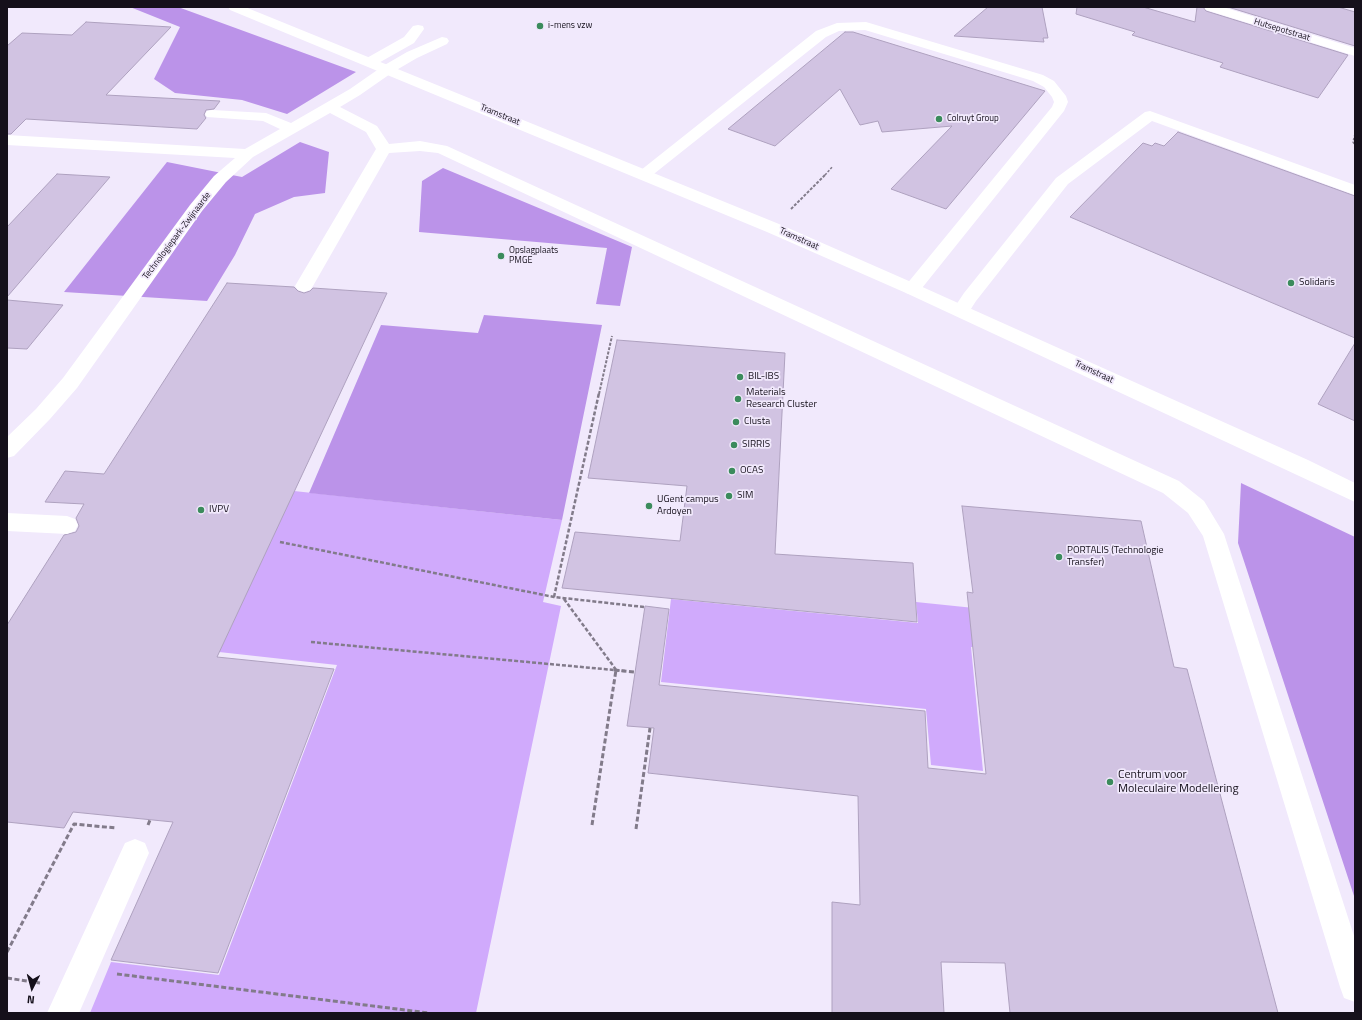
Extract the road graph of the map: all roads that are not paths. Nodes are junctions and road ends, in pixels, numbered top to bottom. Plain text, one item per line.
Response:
1 (234, 7) edge
2 (1210, 7) edge
3 (418, 29) dead end
4 (442, 41) dead end
5 (1355, 52) edge
6 (370, 62) junction
7 (388, 69) junction
8 (330, 107) junction
9 (212, 114) dead end
10 (292, 129) junction
11 (7, 140) edge
12 (384, 149) junction
13 (248, 154) junction
14 (644, 174) junction
15 (1355, 190) edge
16 (304, 286) dead end
17 (912, 289) junction
18 (961, 311) junction
19 (7, 450) edge
20 (1355, 493) edge
21 (7, 522) edge
22 (67, 525) dead end
23 (133, 836) road end
24 (1355, 987) edge
25 (63, 1013) edge

1 - 6 main road, Tramstraat
2 - 5 main road, Hutsepotstraat
3 - 6 main road
4 - 7 main road, Technologiepark-Zwijnaarde
6 - 7 main road, Tramstraat
7 - 8 main road, Technologiepark-Zwijnaarde
7 - 14 main road, Tramstraat
8 - 10 main road, Technologiepark-Zwijnaarde
8 - 12 main road
9 - 10 main road
10 - 13 main road, Technologiepark-Zwijnaarde
11 - 13 main road
12 - 16 main road
12 - 24 main road
13 - 19 main road, Technologiepark-Zwijnaarde
14 - 17 main road, Tramstraat
14 - 17 main road
15 - 18 main road
17 - 18 main road, Tramstraat
18 - 20 main road, Tramstraat
21 - 22 main road
23 - 25 main road

